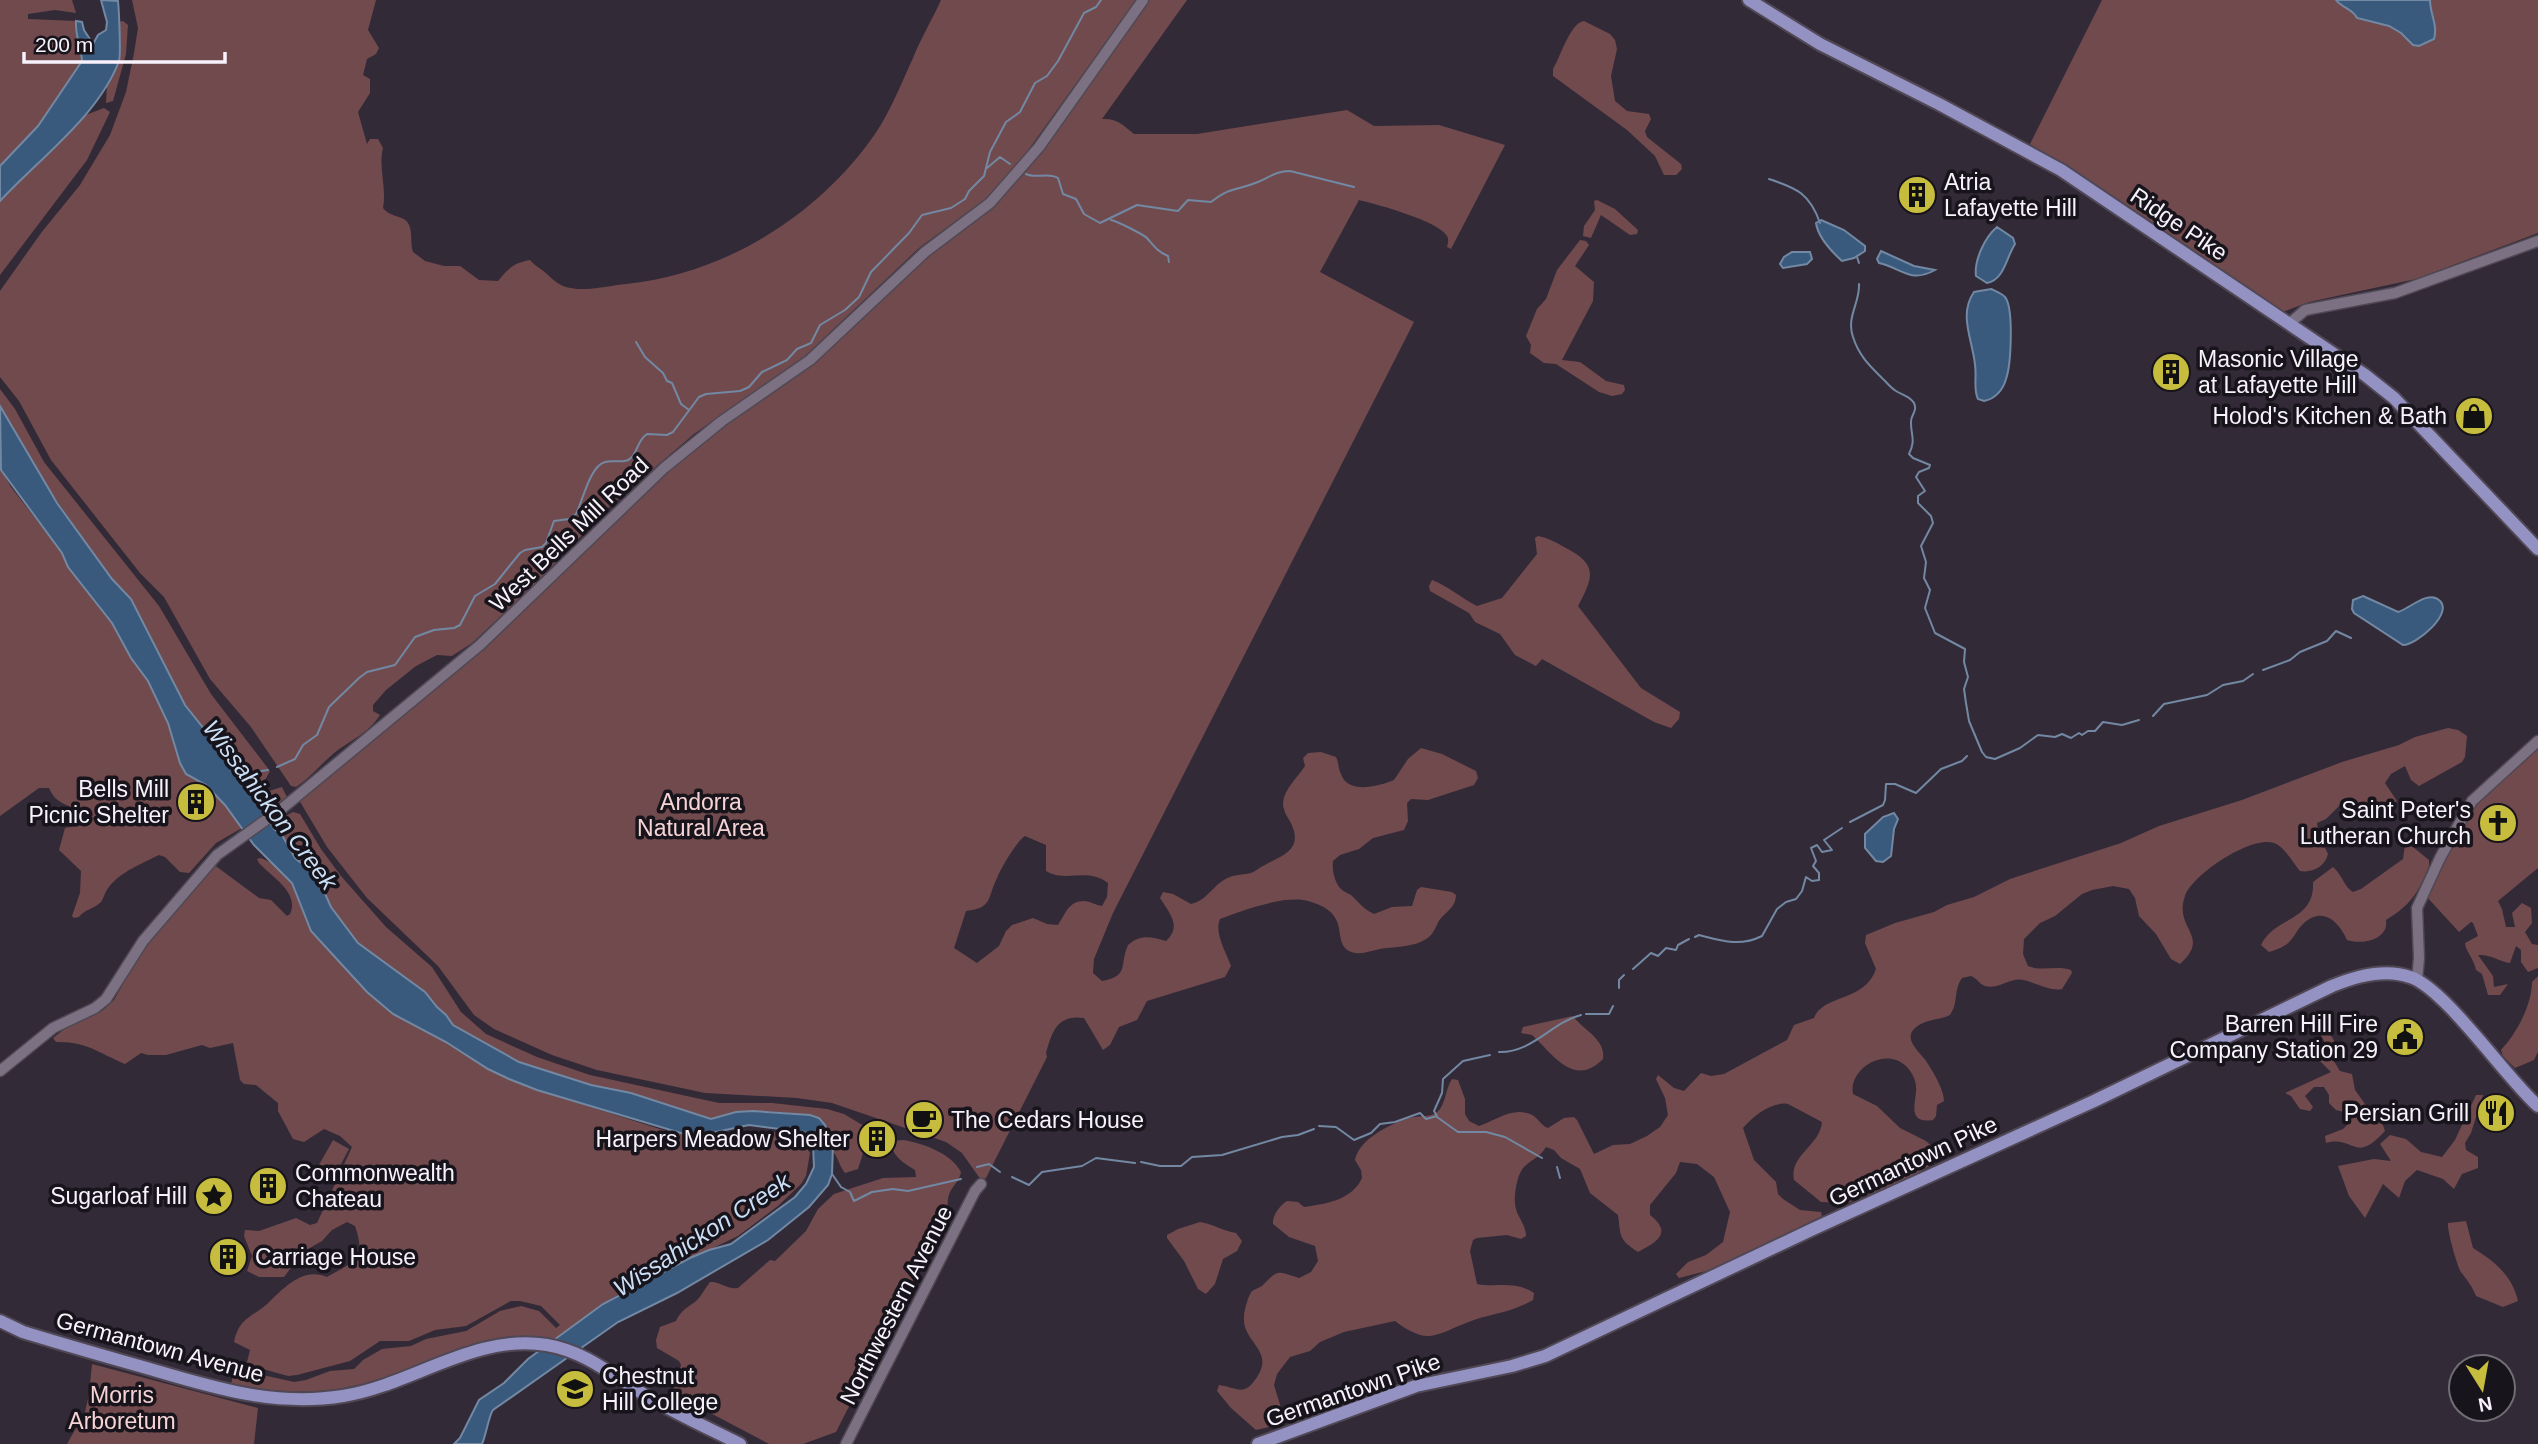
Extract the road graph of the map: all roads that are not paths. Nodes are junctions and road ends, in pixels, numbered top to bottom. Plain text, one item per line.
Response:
1 (1143, 0) edge
2 (1749, 0) edge
3 (2538, 241) edge
4 (2289, 324) junction
5 (2538, 549) edge
6 (2538, 741) edge
7 (2417, 979) junction
8 (0, 1071) edge
9 (2538, 1106) edge
10 (981, 1184) dead end
11 (0, 1321) edge
12 (740, 1444) edge
13 (846, 1444) edge
14 (1258, 1444) edge

1 - 8 street, West Bells Mill Road
2 - 4 main road, Ridge Pike
3 - 4 street
4 - 5 main road, Ridge Pike
6 - 7 street
7 - 9 main road
7 - 14 main road, Germantown Pike
10 - 13 street, Northwestern Avenue
11 - 12 main road, Germantown Avenue

